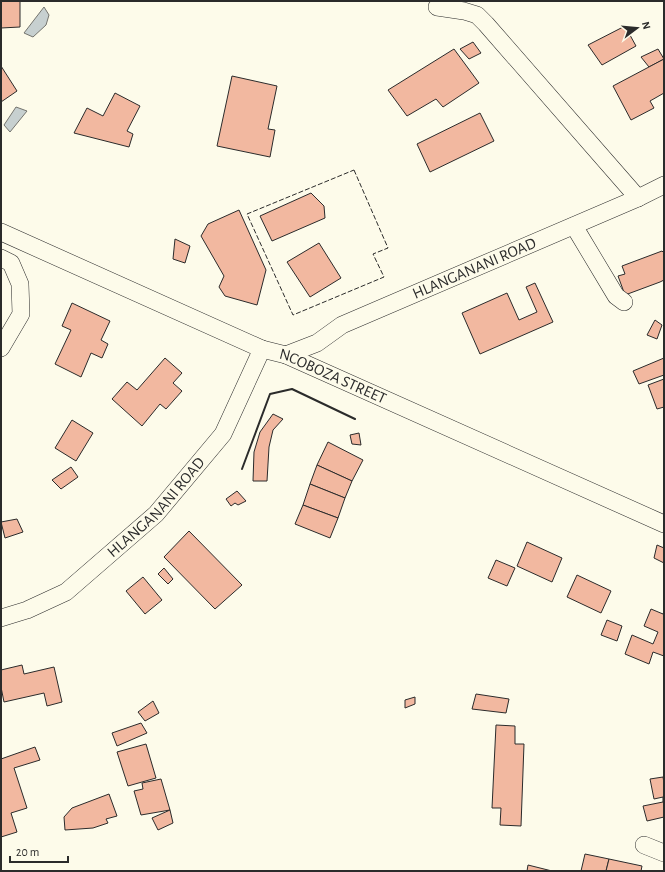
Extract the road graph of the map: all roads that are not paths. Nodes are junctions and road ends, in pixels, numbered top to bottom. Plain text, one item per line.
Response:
1 (437, 7) dead end
2 (664, 185) edge
3 (638, 198) junction
4 (574, 226) junction
5 (1, 232) edge
6 (1, 258) edge
7 (624, 302) dead end
8 (1, 348) edge
9 (262, 349) junction
10 (286, 355) junction
11 (664, 524) edge
12 (1, 618) edge
13 (644, 845) dead end
14 (664, 853) edge

1 - 3 street
2 - 3 street, HLANGANANI ROAD
3 - 4 street, HLANGANANI ROAD
4 - 7 street
4 - 10 street, HLANGANANI ROAD
5 - 9 street, NCOBOZA STREET
6 - 8 street
9 - 10 street, NCOBOZA STREET
9 - 12 street, HLANGANANI ROAD
10 - 11 street, NCOBOZA STREET
13 - 14 street

